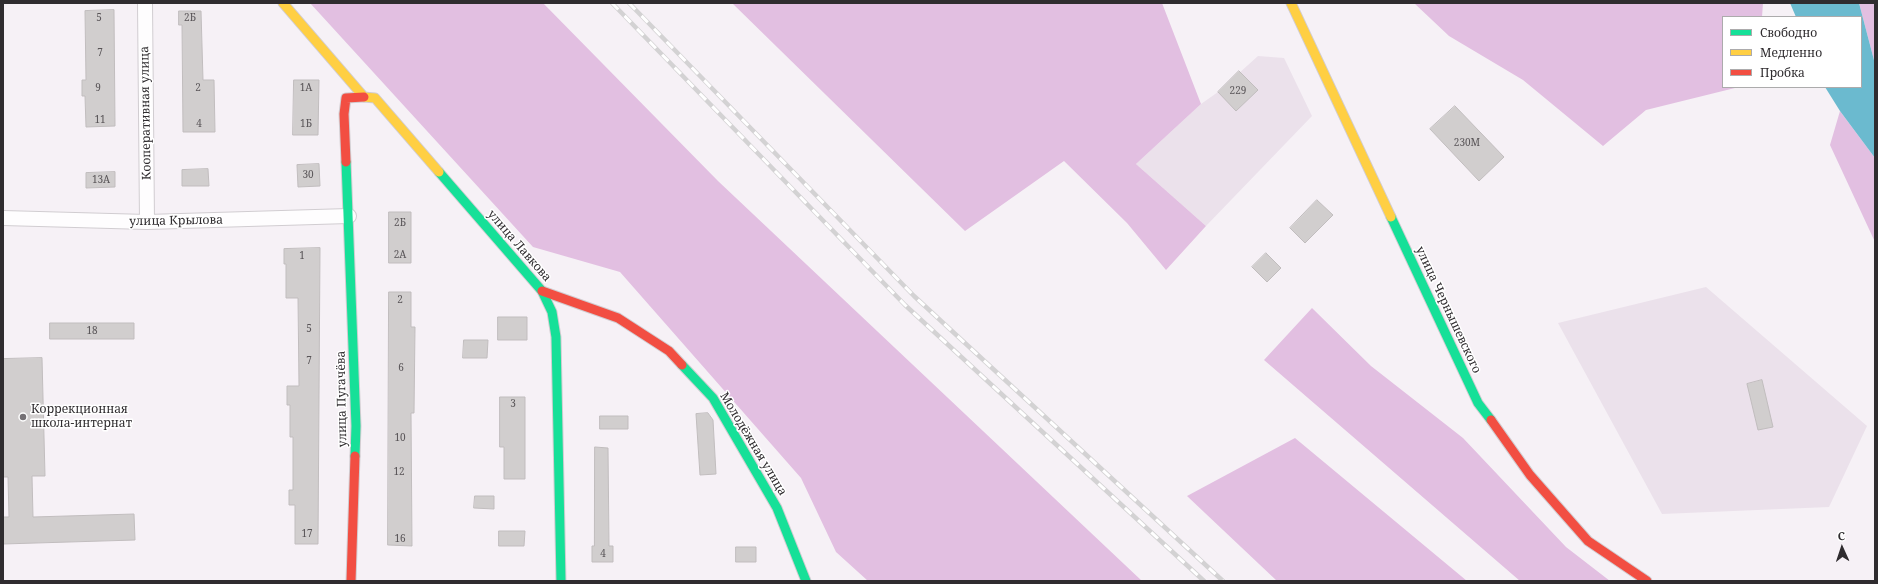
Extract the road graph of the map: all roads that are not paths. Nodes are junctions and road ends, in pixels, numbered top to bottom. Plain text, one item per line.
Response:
1 (145, 3) edge
2 (283, 3) edge
3 (1291, 3) edge
4 (364, 98) junction
5 (349, 216) junction
6 (3, 218) edge
7 (147, 222) junction
8 (542, 291) junction
9 (351, 581) edge
10 (561, 581) edge
11 (806, 581) edge
12 (1647, 581) edge

1 - 7 street, Кооперативная улица
2 - 4 street, улица Лавкова
3 - 12 street, улица Чернышевского
4 - 5 street, улица Пугачёва
4 - 8 street, улица Лавкова
5 - 7 street, улица Крылова
5 - 9 street, улица Пугачёва
6 - 7 street, улица Крылова
8 - 10 street, улица Лавкова
8 - 11 street, Молодёжная улица

